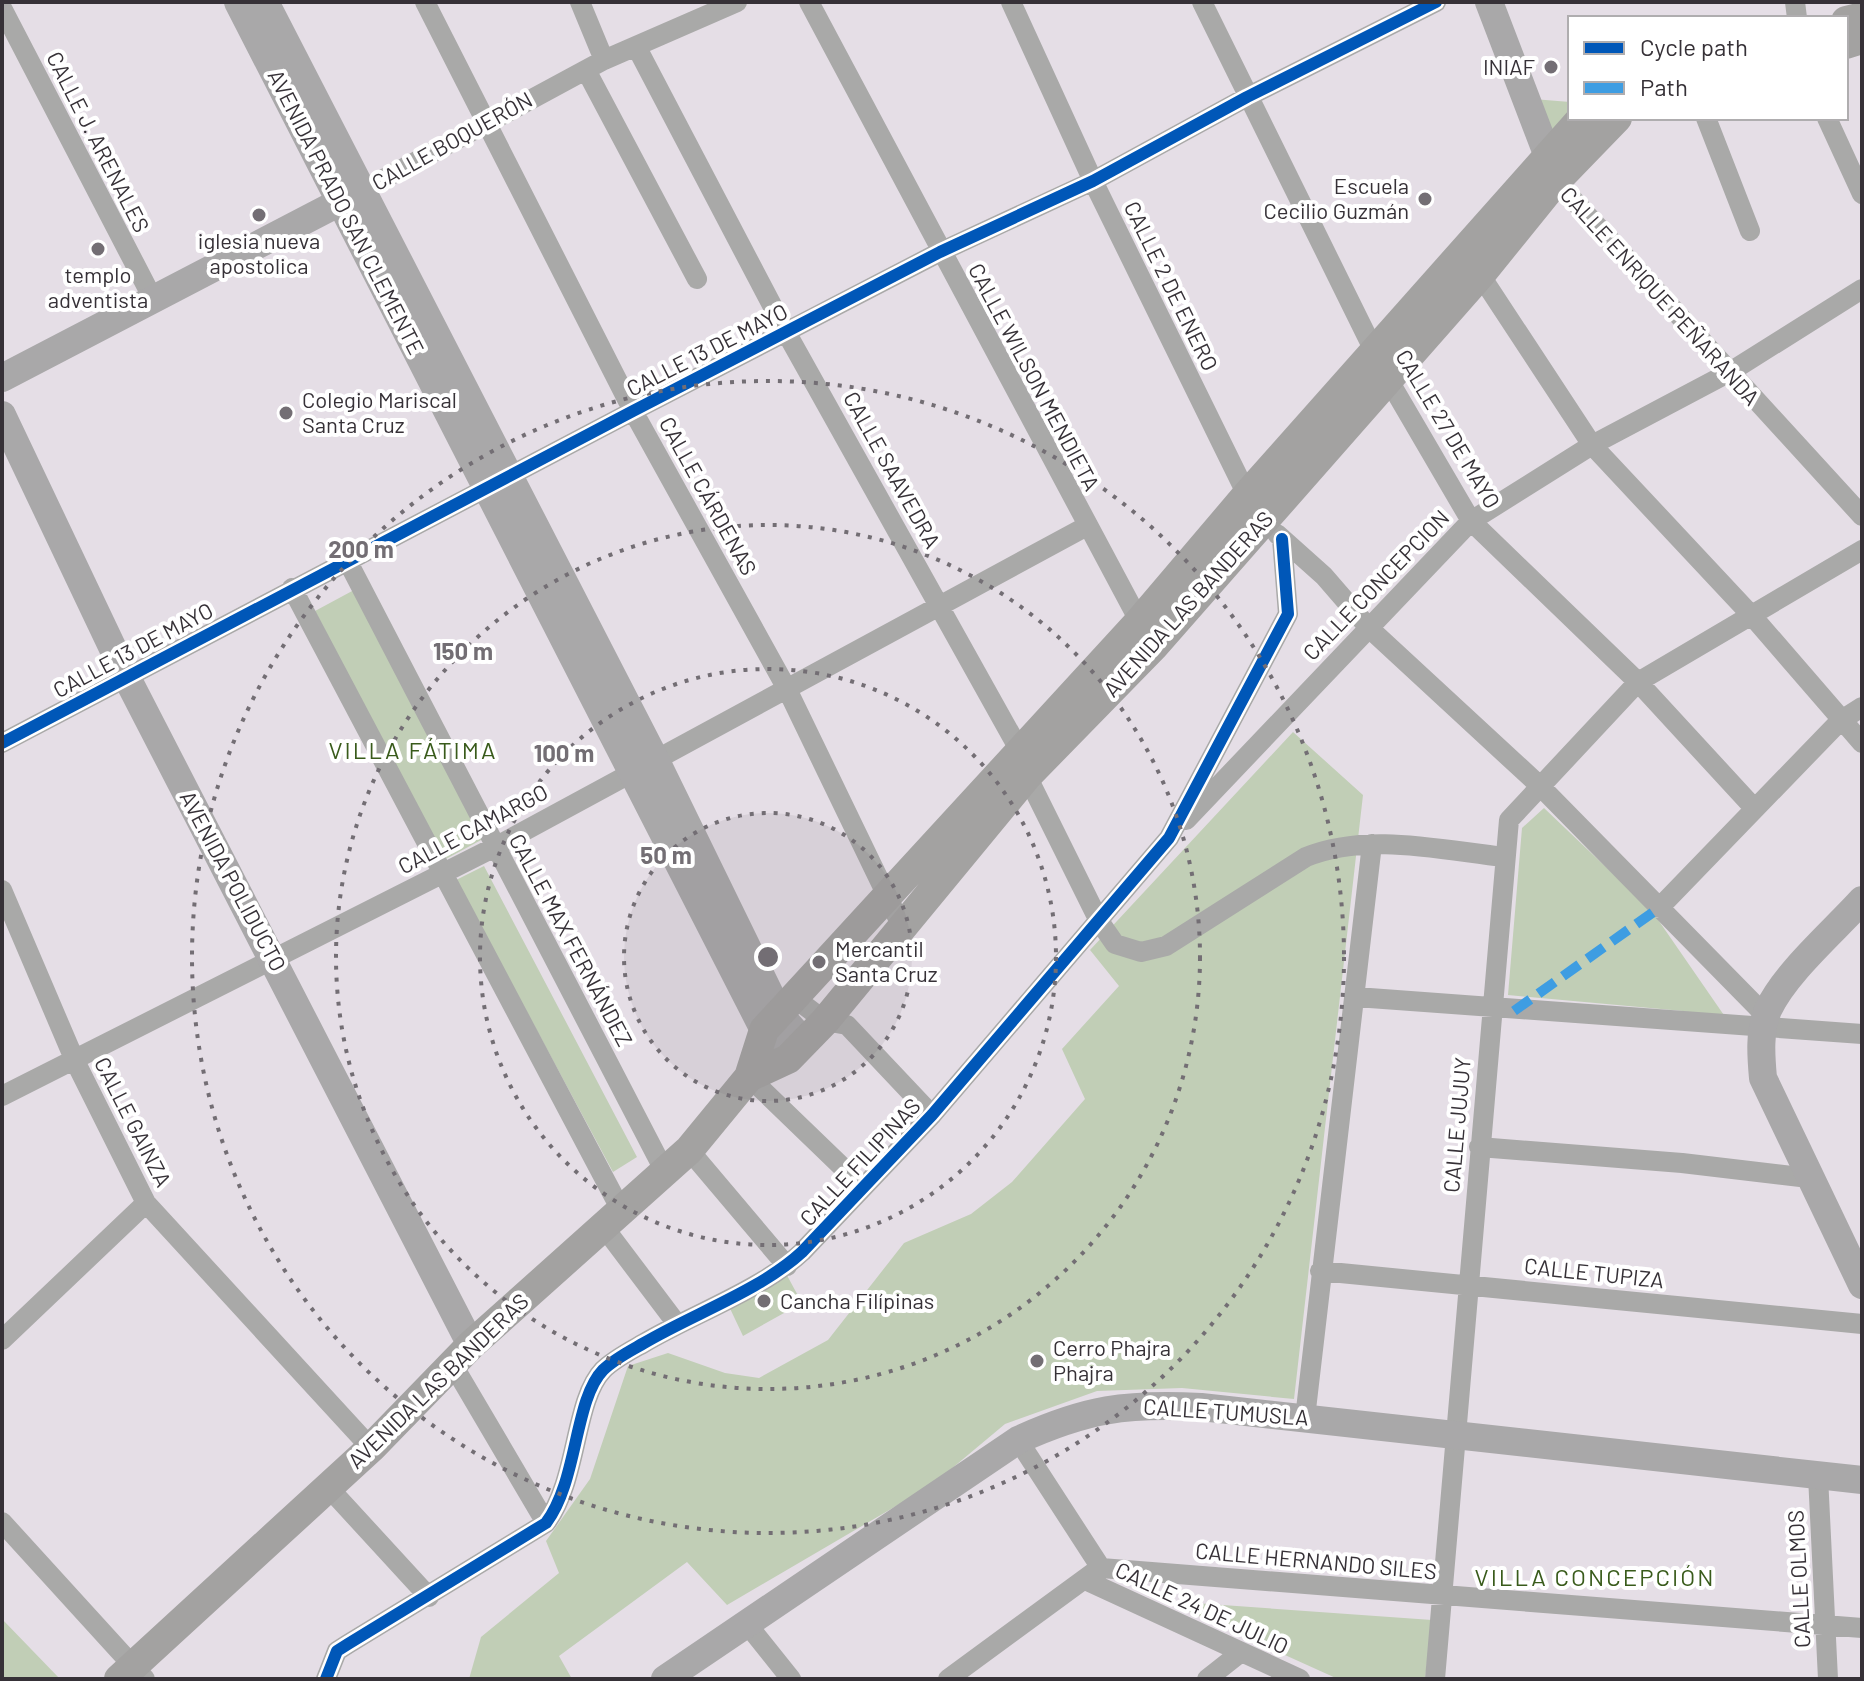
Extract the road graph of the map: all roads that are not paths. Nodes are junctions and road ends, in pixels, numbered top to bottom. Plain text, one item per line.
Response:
1 (238, 2) edge
2 (265, 2) edge
3 (425, 2) edge
4 (580, 2) edge
5 (809, 2) edge
6 (1011, 2) edge
7 (1202, 2) edge
8 (1436, 2) edge
9 (1489, 2) edge
10 (729, 4) edge
11 (2, 8) edge
12 (1396, 10) edge
13 (636, 46) junction
14 (595, 65) junction
15 (1247, 97) junction
16 (1581, 120) edge
17 (1614, 120) edge
18 (1707, 120) edge
19 (1828, 120) edge
20 (486, 122) junction
21 (1553, 167) junction
22 (1093, 181) junction
23 (1862, 194) edge
24 (352, 196) junction
25 (1750, 231) dead end
26 (1463, 250) junction
27 (940, 252) junction
28 (1480, 275) junction
29 (697, 279) dead end
30 (1862, 289) edge
31 (152, 297) junction
32 (786, 332) junction
33 (1374, 351) junction
34 (1730, 372) junction
35 (2, 378) edge
36 (1388, 379) junction
37 (633, 411) junction
38 (2, 415) edge
39 (1592, 445) junction
40 (497, 483) junction
41 (1246, 496) junction
42 (1862, 516) edge
43 (1471, 521) junction
44 (1087, 526) junction
45 (1274, 530) junction
46 (1862, 550) edge
47 (347, 560) junction
48 (292, 588) junction
49 (940, 604) junction
50 (1753, 617) junction
51 (1369, 628) junction
52 (1146, 635) junction
53 (126, 676) junction
54 (1638, 682) junction
55 (787, 689) junction
56 (1862, 707) edge
57 (1840, 721) junction
58 (2, 743) edge
59 (1862, 743) edge
60 (1023, 763) junction
61 (644, 766) junction
62 (1539, 785) junction
63 (1754, 808) junction
64 (1169, 838) junction
65 (1372, 844) junction
66 (495, 847) junction
67 (1504, 857) junction
68 (443, 873) junction
69 (2, 890) edge
70 (887, 899) junction
71 (1862, 900) edge
72 (1659, 908) junction
73 (1099, 921) junction
74 (903, 929) junction
75 (274, 958) junction
76 (1356, 997) junction
77 (1492, 1009) junction
78 (780, 1014) junction
79 (1765, 1022) junction
80 (1862, 1034) edge
81 (805, 1041) junction
82 (75, 1061) junction
83 (749, 1077) junction
84 (2, 1096) edge
85 (932, 1115) junction
86 (1479, 1147) junction
87 (689, 1150) junction
88 (665, 1172) junction
89 (1809, 1178) junction
90 (863, 1187) junction
91 (146, 1203) junction
92 (612, 1218) junction
93 (787, 1266) junction
94 (1320, 1271) junction
95 (1467, 1284) junction
96 (1862, 1285) edge
97 (677, 1324) junction
98 (1862, 1324) edge
99 (2, 1340) edge
100 (462, 1355) junction
101 (1305, 1418) junction
102 (1455, 1434) junction
103 (1018, 1440) junction
104 (371, 1448) junction
105 (1818, 1476) junction
106 (1862, 1480) edge
107 (328, 1487) junction
108 (2, 1522) edge
109 (546, 1523) junction
110 (1093, 1574) junction
111 (1444, 1596) junction
112 (429, 1597) junction
113 (747, 1624) junction
114 (1825, 1626) junction
115 (1862, 1628) edge
116 (1240, 1653) junction
117 (132, 1674) edge
118 (326, 1679) edge
119 (665, 1679) edge
120 (791, 1679) edge
121 (948, 1679) edge
122 (1207, 1679) edge
123 (1300, 1679) edge
124 (1435, 1679) edge
125 (1828, 1679) edge

1 - 24 street, AVENIDA PRADO SAN CLEMENTE
2 - 24 street, AVENIDA PRADO SAN CLEMENTE
3 - 20 street, CALLE CÁRDENAS
4 - 14 street
5 - 27 street, CALLE WILSON MENDIETA
6 - 22 street, CALLE 2 DE ENERO
7 - 15 street, CALLE 27 DE MAYO
8 - 12 street, CALLE 13 DE MAYO
9 - 21 street, CALLE ENRIQUE PEÑARANDA
10 - 13 street, CALLE BOQUERÓN
11 - 31 street, CALLE J. ARENALES
12 - 15 street, CALLE 13 DE MAYO
13 - 14 street, CALLE BOQUERÓN
13 - 32 street, CALLE SAAVEDRA
14 - 20 street, CALLE BOQUERÓN
14 - 29 street
15 - 22 street, CALLE 13 DE MAYO
15 - 33 street, CALLE 27 DE MAYO
16 - 21 main road, AVENIDA LAS BANDERAS
17 - 21 main road, AVENIDA LAS BANDERAS
18 - 25 street
19 - 23 street
20 - 24 street, CALLE BOQUERÓN
20 - 37 street, CALLE CÁRDENAS
21 - 26 main road, AVENIDA LAS BANDERAS
21 - 28 main road, AVENIDA LAS BANDERAS
21 - 34 street, CALLE ENRIQUE PEÑARANDA
22 - 27 street, CALLE 13 DE MAYO
22 - 41 street, CALLE 2 DE ENERO
24 - 31 street, CALLE BOQUERÓN
24 - 40 street, AVENIDA PRADO SAN CLEMENTE
26 - 28 street
26 - 33 main road, AVENIDA LAS BANDERAS
27 - 32 street, CALLE 13 DE MAYO
27 - 44 street, CALLE WILSON MENDIETA
28 - 36 main road, AVENIDA LAS BANDERAS
28 - 39 street
30 - 34 street, CALLE CONCEPCION
31 - 35 street, CALLE BOQUERÓN
32 - 37 street, CALLE 13 DE MAYO
32 - 49 street, CALLE SAAVEDRA
33 - 36 street, CALLE 27 DE MAYO
33 - 41 main road, AVENIDA LAS BANDERAS
34 - 39 street, CALLE CONCEPCION
34 - 42 street, CALLE ENRIQUE PEÑARANDA
36 - 43 street, CALLE 27 DE MAYO
36 - 45 main road, AVENIDA LAS BANDERAS
37 - 40 street, CALLE 13 DE MAYO
37 - 55 street, CALLE CÁRDENAS
38 - 53 street, AVENIDA POLIDUCTO
39 - 43 street, CALLE CONCEPCION
39 - 50 street
40 - 47 street, CALLE 13 DE MAYO
40 - 61 street, AVENIDA PRADO SAN CLEMENTE
41 - 45 street, CALLE 2 DE ENERO
41 - 52 main road, AVENIDA LAS BANDERAS
43 - 51 street, CALLE CONCEPCION
43 - 54 street, CALLE 27 DE MAYO
44 - 49 street, CALLE CAMARGO
44 - 52 street, CALLE WILSON MENDIETA
45 - 51 street, CALLE 2 DE ENERO
45 - 52 main road, AVENIDA LAS BANDERAS
45 - 64 street, CALLE FILIPINAS
46 - 50 street
47 - 48 street, CALLE 13 DE MAYO
47 - 66 street, CALLE MAX FERNÁNDEZ
48 - 53 street, CALLE 13 DE MAYO
48 - 68 street
49 - 55 street, CALLE CAMARGO
49 - 60 street, CALLE SAAVEDRA
50 - 54 street
50 - 57 street
51 - 62 street, CALLE 2 DE ENERO
51 - 64 street, CALLE CONCEPCION
52 - 60 main road, AVENIDA LAS BANDERAS
53 - 58 street, CALLE 13 DE MAYO
53 - 75 street, AVENIDA POLIDUCTO
54 - 62 street
54 - 63 street, CALLE 27 DE MAYO
55 - 61 street, CALLE CAMARGO
55 - 70 street, CALLE CÁRDENAS
56 - 57 street
57 - 59 street
57 - 63 street
60 - 70 main road, AVENIDA LAS BANDERAS
60 - 73 street, CALLE SAAVEDRA
60 - 74 main road, AVENIDA LAS BANDERAS
61 - 66 street, CALLE CAMARGO
61 - 78 street, AVENIDA PRADO SAN CLEMENTE
62 - 67 street, CALLE JUJUY
62 - 72 street, CALLE 2 DE ENERO
63 - 72 street
64 - 73 street, CALLE FILIPINAS
65 - 67 street, CALLE SAAVEDRA
65 - 73 street, CALLE SAAVEDRA
65 - 76 street
66 - 68 street, CALLE CAMARGO
66 - 88 street, CALLE MAX FERNÁNDEZ
67 - 77 street, CALLE JUJUY
68 - 75 street, CALLE CAMARGO
68 - 92 street
69 - 82 street, CALLE GAINZA
70 - 74 street, CALLE CÁRDENAS
70 - 78 main road, AVENIDA LAS BANDERAS
71 - 79 street
72 - 79 street, CALLE 2 DE ENERO
73 - 85 street, CALLE FILIPINAS
74 - 81 main road, AVENIDA LAS BANDERAS
75 - 82 street, CALLE CAMARGO
75 - 100 street, AVENIDA POLIDUCTO
76 - 77 street
76 - 94 street
77 - 79 street
77 - 86 street, CALLE JUJUY
78 - 81 street, AVENIDA PRADO SAN CLEMENTE
78 - 83 main road, AVENIDA LAS BANDERAS
79 - 80 street
79 - 89 street
81 - 83 main road, AVENIDA LAS BANDERAS
81 - 85 street
82 - 84 street, CALLE CAMARGO
82 - 91 street, CALLE GAINZA
83 - 87 main road, AVENIDA LAS BANDERAS
83 - 90 street
85 - 90 street, CALLE FILIPINAS
86 - 89 street
86 - 95 street, CALLE JUJUY
87 - 88 main road, AVENIDA LAS BANDERAS
87 - 93 street
88 - 92 main road, AVENIDA LAS BANDERAS
89 - 96 street
90 - 93 street, CALLE FILIPINAS
91 - 99 street
91 - 104 street, CALLE GAINZA
92 - 97 street
92 - 100 main road, AVENIDA LAS BANDERAS
93 - 97 street, CALLE FILIPINAS
94 - 95 street, CALLE TUPIZA
94 - 101 street
95 - 98 street, CALLE TUPIZA
95 - 102 street, CALLE JUJUY
97 - 109 street, CALLE FILIPINAS
100 - 104 main road, AVENIDA LAS BANDERAS
100 - 109 street
101 - 102 street, CALLE TUMUSLA
101 - 103 street, CALLE TUMUSLA
102 - 105 street, CALLE TUMUSLA
102 - 111 street, CALLE JUJUY
103 - 110 street
103 - 113 street, CALLE TUMUSLA
104 - 107 main road, AVENIDA LAS BANDERAS
105 - 106 street, CALLE TUMUSLA
105 - 114 street, CALLE OLMOS
107 - 112 street
107 - 117 main road, AVENIDA LAS BANDERAS
108 - 117 street
109 - 112 street, CALLE FILIPINAS
110 - 111 street, CALLE HERNANDO SILES
110 - 116 street, CALLE 24 DE JULIO
110 - 121 street
111 - 114 street, CALLE HERNANDO SILES
111 - 124 street, CALLE JUJUY
112 - 118 street, CALLE FILIPINAS
113 - 119 street, CALLE TUMUSLA
113 - 120 street
114 - 115 street, CALLE HERNANDO SILES
114 - 125 street, CALLE OLMOS
116 - 122 street
116 - 123 street, CALLE 24 DE JULIO

